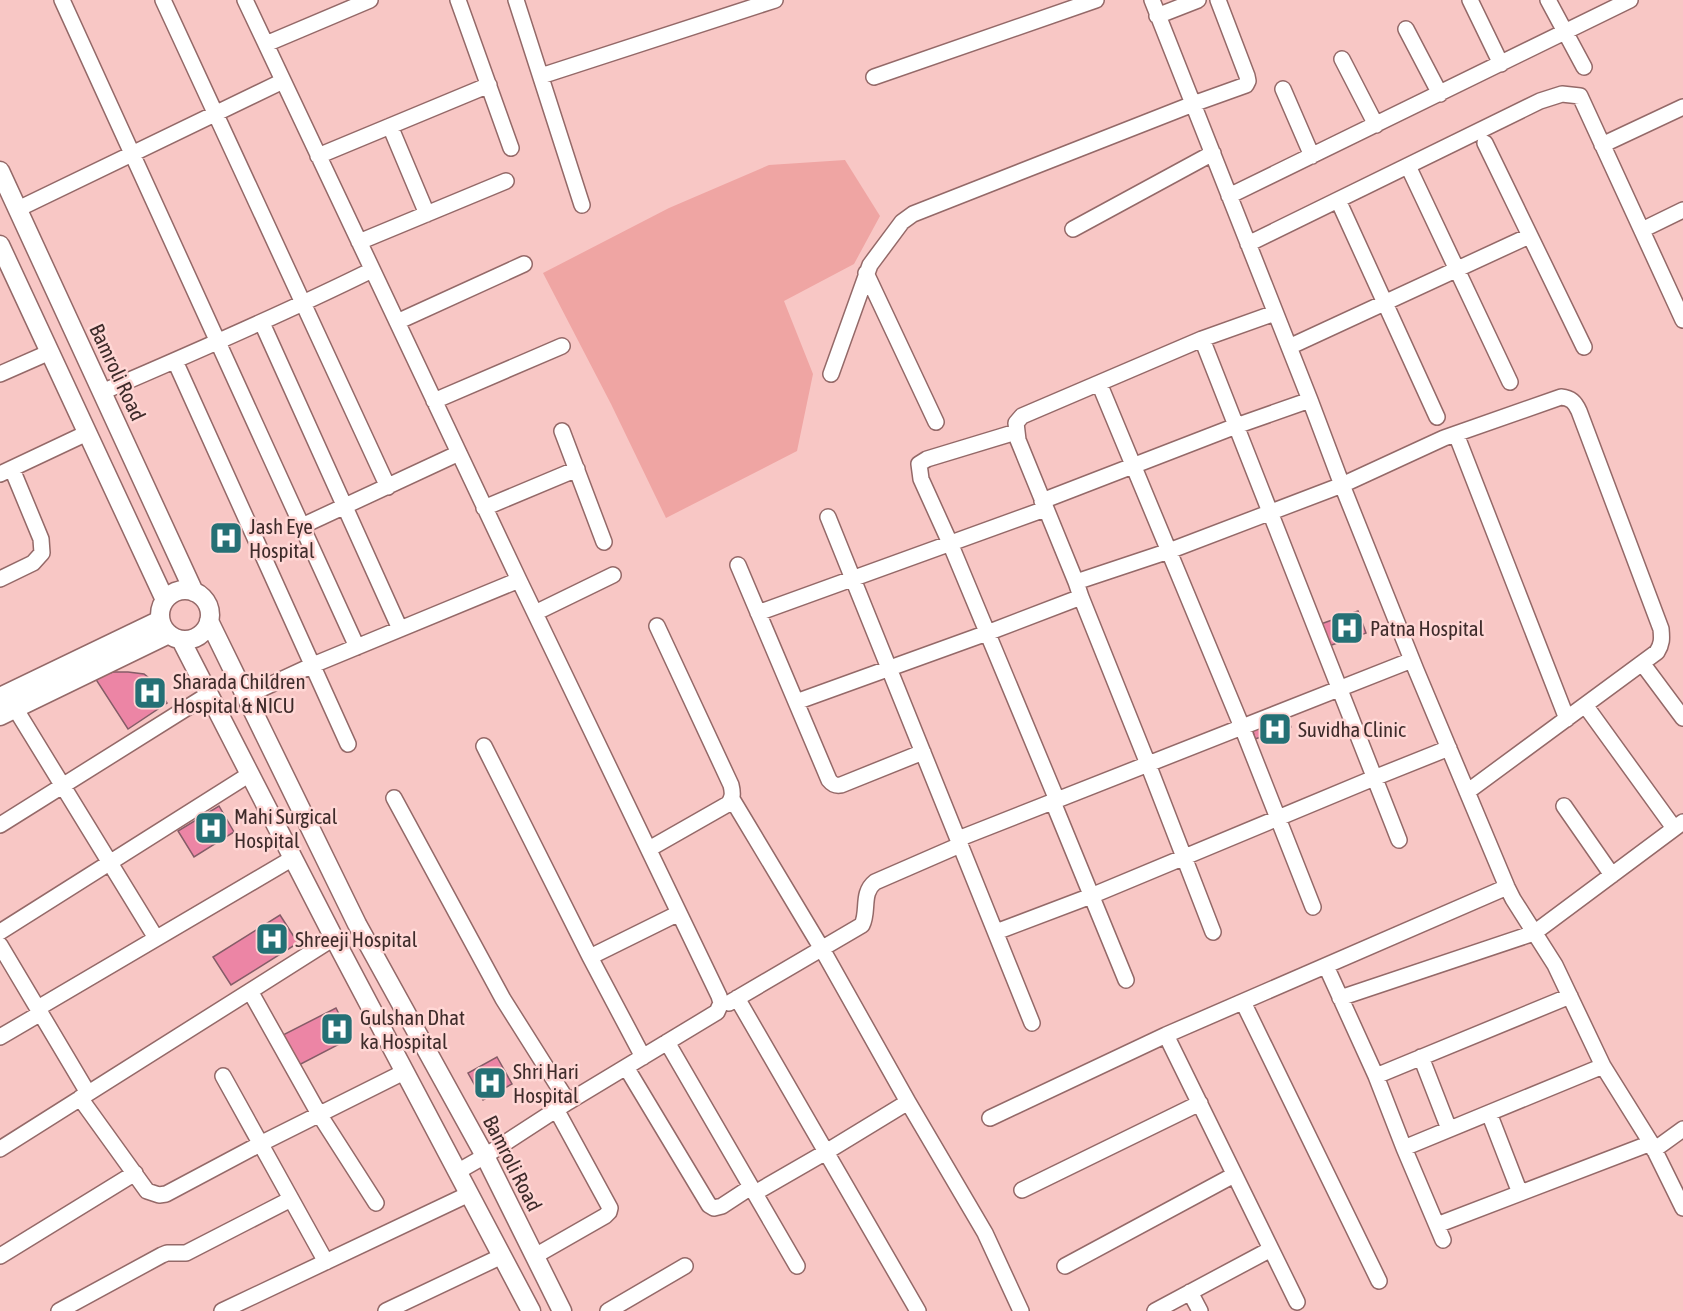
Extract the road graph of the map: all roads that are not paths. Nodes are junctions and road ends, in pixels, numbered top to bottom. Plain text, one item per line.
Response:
1 (62, 0) edge
2 (163, 0) edge
3 (245, 0) edge
4 (370, 0) edge
5 (458, 0) edge
6 (516, 0) edge
7 (775, 0) edge
8 (1096, 0) edge
9 (1152, 0) edge
10 (1198, 0) edge
11 (1218, 0) edge
12 (1470, 0) edge
13 (1548, 0) edge
14 (1630, 0) edge
15 (1157, 16) junction
16 (1406, 29) dead end
17 (1565, 32) junction
18 (266, 44) junction
19 (1342, 59) dead end
20 (1501, 64) junction
21 (1584, 67) dead end
22 (541, 76) junction
23 (874, 77) dead end
24 (283, 81) junction
25 (489, 85) junction
26 (1282, 89) dead end
27 (1440, 94) junction
28 (1193, 104) junction
29 (1683, 107) edge
30 (216, 114) junction
31 (1376, 125) junction
32 (390, 126) junction
33 (1485, 143) dead end
34 (1602, 146) junction
35 (511, 148) dead end
36 (1213, 153) junction
37 (132, 154) junction
38 (318, 156) junction
39 (1312, 156) junction
40 (1408, 166) junction
41 (0, 171) edge
42 (506, 181) dead end
43 (1229, 196) junction
44 (1338, 200) junction
45 (582, 205) dead end
46 (18, 209) junction
47 (1683, 210) edge
48 (427, 214) junction
49 (1073, 229) dead end
50 (1642, 231) junction
51 (1529, 236) junction
52 (359, 242) junction
53 (1248, 244) junction
54 (0, 245) edge
55 (524, 264) dead end
56 (5, 267) edge
57 (1457, 269) junction
58 (372, 270) junction
59 (866, 273) junction
60 (1385, 302) junction
61 (303, 304) junction
62 (1275, 313) junction
63 (1683, 320) edge
64 (397, 322) junction
65 (262, 323) junction
66 (1202, 339) junction
67 (218, 343) junction
68 (562, 346) dead end
69 (1289, 347) junction
70 (1584, 347) dead end
71 (50, 352) junction
72 (175, 361) junction
73 (0, 374) edge
74 (831, 374) dead end
75 (1510, 382) dead end
76 (1099, 383) junction
77 (102, 392) junction
78 (1310, 400) junction
79 (434, 401) junction
80 (1437, 417) dead end
81 (936, 422) dead end
82 (1236, 426) junction
83 (562, 431) dead end
84 (1016, 432) junction
85 (87, 433) junction
86 (1456, 434) junction
87 (459, 453) junction
88 (1134, 466) junction
89 (577, 469) junction
90 (6, 471) edge
91 (1342, 485) junction
92 (388, 487) junction
93 (1043, 505) junction
94 (345, 507) junction
95 (484, 508) junction
96 (1269, 512) junction
97 (828, 517) dead end
98 (302, 526) junction
99 (604, 542) dead end
100 (950, 543) junction
101 (1169, 551) junction
102 (738, 565) dead end
103 (613, 575) dead end
104 (0, 579) edge
105 (853, 579) junction
106 (519, 580) junction
107 (1078, 589) junction
108 (194, 592) junction
109 (165, 600) junction
110 (535, 613) junction
111 (758, 613) junction
112 (209, 621) junction
113 (657, 626) dead end
114 (400, 629) junction
115 (170, 631) junction
116 (987, 633) junction
117 (357, 647) junction
118 (1412, 660) junction
119 (1642, 663) junction
120 (313, 665) junction
121 (889, 669) junction
122 (1338, 689) junction
123 (209, 694) junction
124 (246, 696) junction
125 (0, 698) edge
126 (796, 702) junction
127 (1586, 705) junction
128 (8, 712) edge
129 (1683, 718) edge
130 (1566, 719) junction
131 (1242, 727) junction
132 (348, 744) dead end
133 (484, 746) dead end
134 (1449, 748) junction
135 (923, 752) junction
136 (1148, 764) junction
137 (250, 774) junction
138 (1374, 778) junction
139 (63, 785) junction
140 (1467, 792) junction
141 (394, 798) dead end
142 (732, 800) junction
143 (1055, 801) junction
144 (1564, 806) dead end
145 (1278, 818) junction
146 (0, 825) edge
147 (1679, 825) edge
148 (1399, 840) dead end
149 (959, 842) junction
150 (649, 849) junction
151 (293, 858) junction
152 (1185, 858) junction
153 (110, 862) junction
154 (1612, 875) junction
155 (1507, 887) junction
156 (1091, 896) junction
157 (1313, 907) dead end
158 (679, 912) junction
159 (0, 932) edge
160 (996, 932) junction
161 (1213, 932) dead end
162 (1534, 933) junction
163 (156, 938) junction
164 (334, 938) junction
165 (0, 945) edge
166 (822, 949) junction
167 (590, 957) junction
168 (1326, 966) junction
169 (1126, 980) dead end
170 (250, 991) junction
171 (1570, 996) junction
172 (737, 998) junction
173 (1340, 998) junction
174 (1243, 1002) junction
175 (720, 1008) junction
176 (39, 1011) junction
177 (1032, 1023) dead end
178 (1166, 1035) junction
179 (0, 1037) edge
180 (667, 1042) junction
181 (643, 1057) junction
182 (1421, 1057) junction
183 (1603, 1066) junction
184 (626, 1067) junction
185 (404, 1072) junction
186 (222, 1076) dead end
187 (1376, 1076) junction
188 (84, 1096) junction
189 (908, 1102) junction
190 (1200, 1103) junction
191 (562, 1106) junction
192 (1489, 1113) junction
193 (319, 1114) junction
194 (990, 1118) dead end
195 (1449, 1129) junction
196 (1683, 1129) edge
197 (260, 1144) junction
198 (1652, 1147) junction
199 (1404, 1148) junction
200 (0, 1149) edge
201 (826, 1152) junction
202 (485, 1156) junction
203 (458, 1172) junction
204 (135, 1173) junction
205 (1234, 1175) junction
206 (753, 1190) junction
207 (1022, 1190) dead end
208 (1520, 1193) junction
209 (469, 1194) junction
210 (291, 1199) junction
211 (376, 1203) dead end
212 (1683, 1208) edge
213 (1437, 1225) junction
214 (1443, 1240) dead end
215 (1271, 1249) junction
216 (0, 1256) edge
217 (502, 1256) junction
218 (535, 1256) junction
219 (326, 1262) junction
220 (685, 1266) dead end
221 (797, 1266) dead end
222 (1065, 1266) dead end
223 (1379, 1281) dead end
224 (1190, 1292) junction
225 (1297, 1302) dead end
226 (58, 1311) edge
227 (222, 1311) edge
228 (386, 1311) edge
229 (531, 1311) edge
230 (562, 1311) edge
231 (608, 1311) edge
232 (918, 1311) edge
233 (1022, 1311) edge
234 (1155, 1311) edge
235 (1200, 1311) edge

1 - 37 street
2 - 30 street
3 - 18 street
4 - 18 street
5 - 25 street
6 - 22 street
7 - 22 street
8 - 23 street
9 - 15 street
10 - 15 street
11 - 28 street
12 - 20 street
13 - 17 street
14 - 17 street
15 - 28 street
16 - 27 street
17 - 20 street
17 - 21 street
18 - 24 street
19 - 31 street
20 - 27 street
22 - 45 street
24 - 30 street
24 - 38 street
25 - 32 street
25 - 35 street
26 - 39 street
27 - 31 street
28 - 36 street
28 - 59 street
29 - 34 street
30 - 37 street
30 - 61 street
31 - 39 street
32 - 38 street
32 - 48 street
33 - 51 street
34 - 40 street
34 - 50 street
36 - 43 street
36 - 49 street
37 - 46 street
37 - 67 street
38 - 52 street
39 - 43 street
40 - 44 street
40 - 57 street
41 - 46 street, Bamroli Road
42 - 48 street
43 - 53 street
44 - 53 street
44 - 60 street
46 - 77 street, Bamroli Road
47 - 50 street
48 - 52 street
50 - 63 street
51 - 57 street
51 - 70 street
52 - 58 street
53 - 62 street
54 - 56 street
55 - 64 street
56 - 71 street
57 - 60 street
57 - 75 street
58 - 61 street
58 - 64 street
59 - 74 street
59 - 81 street
60 - 69 street
60 - 80 street
61 - 65 street
61 - 92 street
62 - 66 street
62 - 69 street
64 - 79 street
65 - 67 street
65 - 94 street
66 - 76 street
66 - 82 street
67 - 72 street
67 - 98 street
68 - 79 street
69 - 78 street
71 - 73 street
71 - 85 street
72 - 77 street
72 - 120 street
76 - 84 street
76 - 88 street
77 - 108 street, Bamroli Road
78 - 82 street
78 - 91 street
79 - 87 street
82 - 88 street
82 - 96 street
83 - 89 street
84 - 93 street
84 - 100 street
85 - 90 street
85 - 109 street
86 - 91 street
86 - 119 street
86 - 130 street
87 - 92 street
87 - 95 street
88 - 93 street
88 - 101 street
89 - 95 street
89 - 99 street
90 - 104 street
91 - 96 street
91 - 118 street
92 - 94 street
93 - 100 street
93 - 107 street
94 - 98 street
94 - 114 street
95 - 106 street
96 - 101 street
96 - 122 street
97 - 105 street
98 - 117 street
100 - 105 street
100 - 116 street
101 - 107 street
101 - 131 street
102 - 111 street
103 - 110 street
105 - 111 street
105 - 121 street
106 - 110 street
106 - 114 street
107 - 116 street
107 - 136 street
108 - 109 street
108 - 112 street
109 - 115 street
110 - 150 street
111 - 126 street
112 - 115 street
112 - 124 street, Bamroli Road
113 - 142 street
114 - 117 street
115 - 123 street
115 - 125 street
115 - 128 street
116 - 121 street
116 - 143 street
117 - 120 street
118 - 122 street
118 - 134 street
119 - 127 street
119 - 129 street
120 - 124 street
120 - 132 street
121 - 126 street
121 - 135 street
122 - 131 street
122 - 138 street
123 - 137 street
123 - 139 street
124 - 202 street, Bamroli Road
126 - 135 street
127 - 130 street
127 - 147 street
128 - 139 street
130 - 140 street
131 - 136 street
131 - 145 street
133 - 167 street
134 - 138 street
134 - 140 street
135 - 149 street
136 - 143 street
136 - 152 street
137 - 151 street
137 - 153 street
138 - 145 street
138 - 148 street
139 - 146 street
139 - 153 street
140 - 155 street
141 - 191 street
142 - 150 street
142 - 166 street
143 - 149 street
143 - 156 street
144 - 154 street
145 - 152 street
145 - 157 street
147 - 154 street
149 - 160 street
149 - 166 street
150 - 158 street
151 - 163 street
151 - 164 street
152 - 156 street
152 - 161 street
153 - 159 street
153 - 163 street
154 - 162 street
155 - 162 street
155 - 168 street
156 - 160 street
156 - 169 street
158 - 167 street
158 - 175 street
160 - 177 street
162 - 171 street
162 - 173 street
163 - 176 street
164 - 170 street
164 - 185 street
165 - 176 street
166 - 172 street
166 - 189 street
167 - 181 street
168 - 173 street
168 - 174 street
170 - 188 street
170 - 193 street
171 - 182 street
171 - 183 street
172 - 175 street
172 - 201 street
173 - 187 street
174 - 178 street
174 - 223 street
175 - 180 street
176 - 179 street
176 - 188 street
178 - 190 street
178 - 194 street
180 - 181 street
180 - 206 street
181 - 184 street
182 - 187 street
182 - 195 street
183 - 192 street
183 - 198 street
184 - 191 street
184 - 206 street
185 - 193 street
185 - 203 street
186 - 197 street
187 - 199 street
188 - 200 street
188 - 204 street
189 - 201 street
189 - 233 street
190 - 205 street
190 - 207 street
191 - 202 street
191 - 218 street
192 - 195 street
192 - 208 street
193 - 197 street
193 - 211 street
195 - 199 street
196 - 198 street
197 - 204 street
197 - 210 street
198 - 208 street
198 - 212 street
199 - 213 street
201 - 206 street
201 - 232 street
202 - 203 street
202 - 218 street, Bamroli Road
203 - 209 street
204 - 216 street
205 - 215 street
205 - 222 street
206 - 221 street
208 - 213 street
209 - 217 street
209 - 219 street
210 - 219 street
210 - 226 street
213 - 214 street
215 - 224 street
215 - 225 street
217 - 228 street
217 - 229 street
218 - 230 street, Bamroli Road
219 - 227 street
220 - 231 street
224 - 234 street
224 - 235 street

